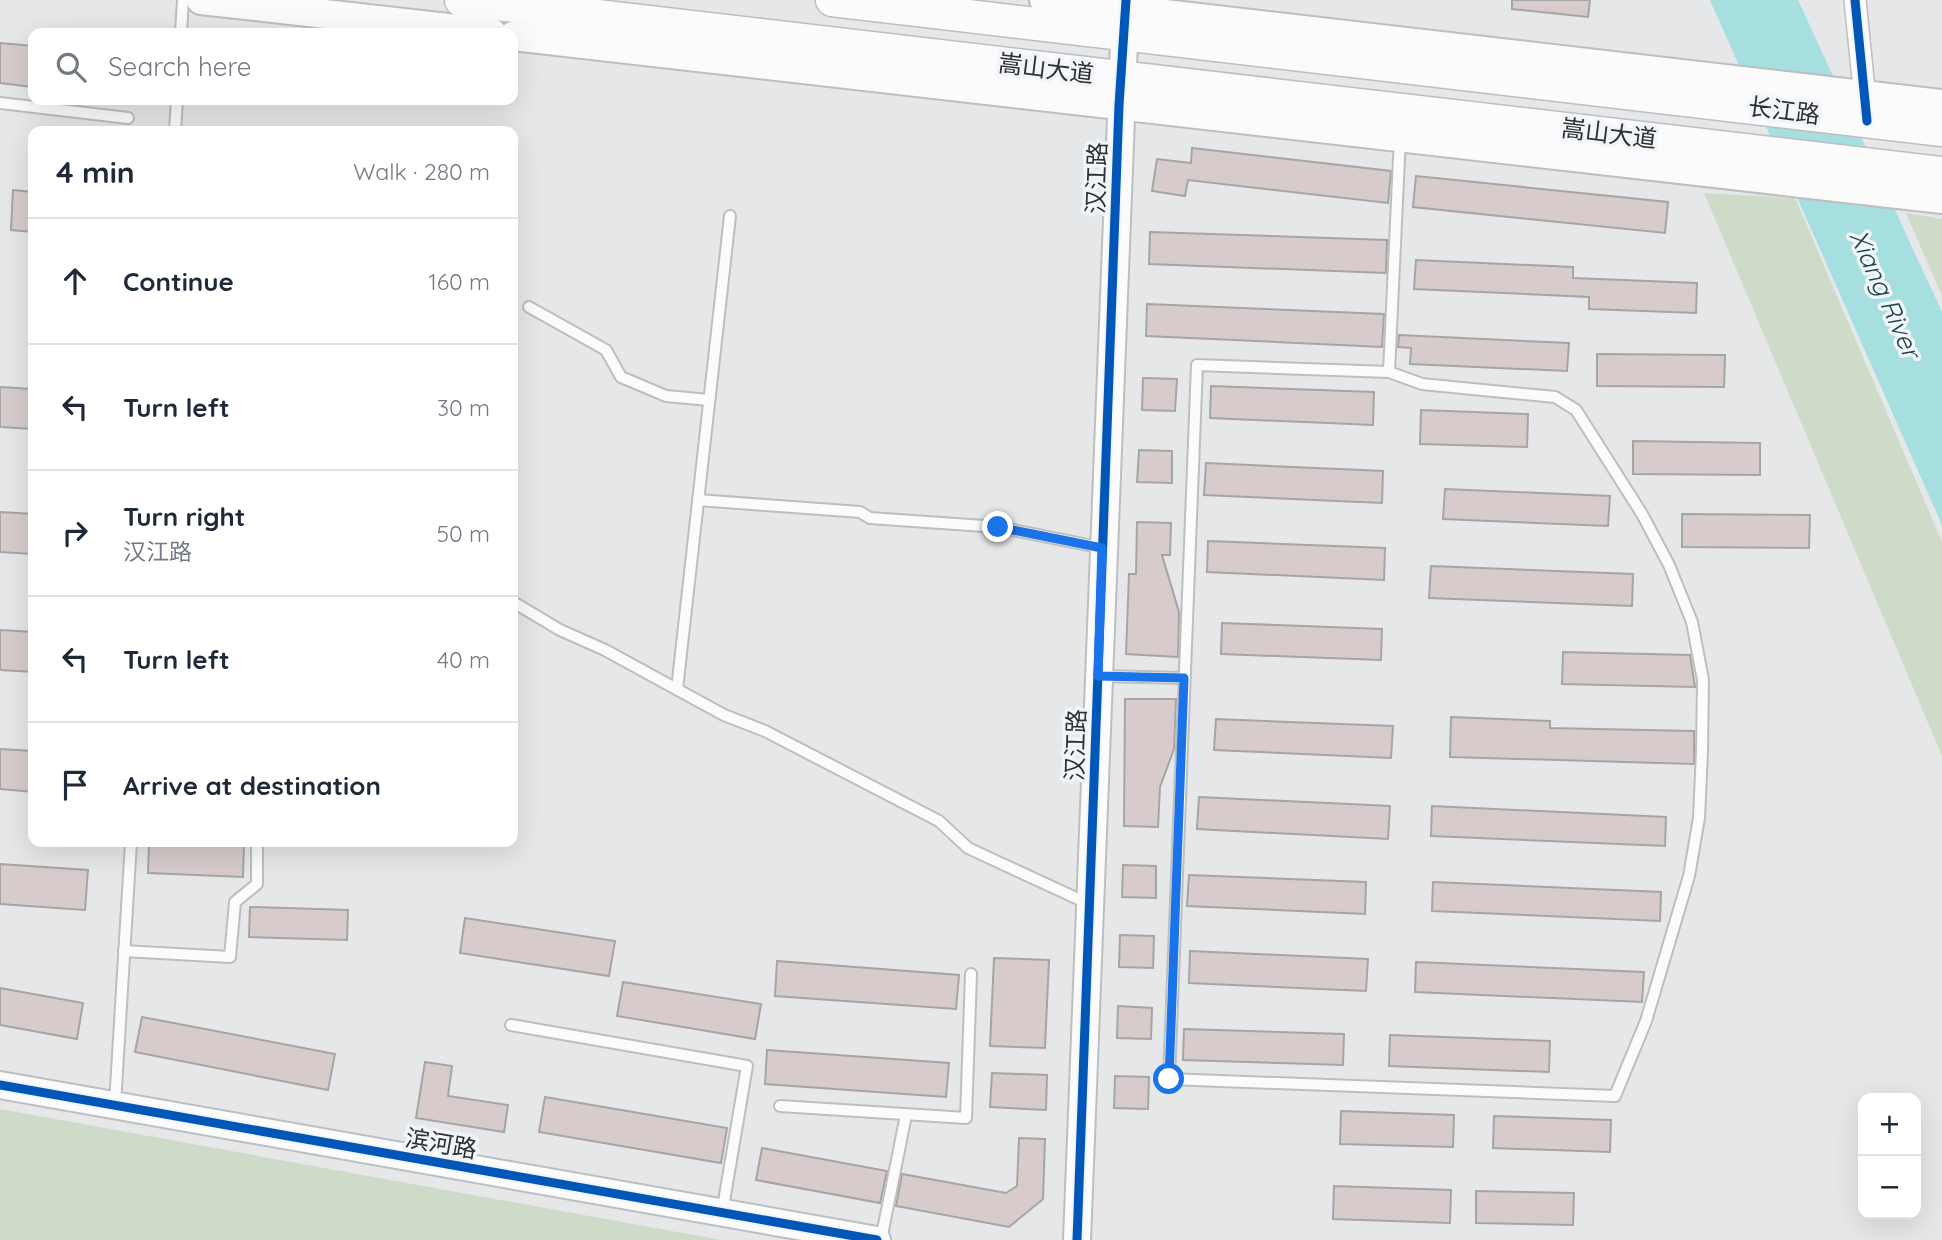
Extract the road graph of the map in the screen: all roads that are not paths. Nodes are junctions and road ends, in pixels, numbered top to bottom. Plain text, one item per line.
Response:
1 (183, 0) edge
2 (201, 0) edge
3 (461, 0) edge
4 (832, 0) edge
5 (1044, 0) edge
6 (1855, 0) edge
7 (946, 7) edge
8 (1125, 15) edge
9 (181, 28) edge
10 (448, 28) edge
11 (518, 36) edge
12 (1120, 91) junction
13 (1700, 102) joint
14 (0, 103) edge
15 (1942, 104) edge
16 (177, 105) edge
17 (1866, 108) junction
18 (128, 118) dead end
19 (1401, 124) junction
20 (175, 126) edge
21 (1942, 130) edge
22 (1714, 146) joint
23 (1942, 173) edge
24 (1942, 199) edge
25 (730, 216) dead end
26 (529, 307) dead end
27 (1389, 372) junction
28 (709, 400) junction
29 (698, 500) junction
30 (1102, 548) junction
31 (518, 605) edge
32 (1098, 676) junction
33 (1184, 678) junction
34 (677, 689) junction
35 (131, 847) edge
36 (257, 847) edge
37 (1089, 904) junction
38 (124, 951) junction
39 (971, 974) dead end
40 (511, 1025) dead end
41 (0, 1085) edge
42 (780, 1106) dead end
43 (114, 1107) junction
44 (906, 1115) junction
45 (722, 1213) junction
46 (879, 1240) edge
47 (1077, 1240) edge

1 - 9 lane
2 - 10 main road
3 - 12 main road, 嵩山大道
4 - 7 main road, 嵩山大道
5 - 8 main road
6 - 17 street
7 - 8 main road, 嵩山大道
8 - 12 street, 汉江路
8 - 13 main road, 嵩山大道
8 - 17 main road
11 - 12 main road
12 - 19 main road, 嵩山大道
12 - 30 street, 汉江路
13 - 17 main road, 长江路
14 - 18 lane
15 - 17 main road
16 - 20 lane
17 - 21 main road
19 - 22 main road, 嵩山大道
19 - 24 main road
19 - 27 lane
22 - 23 main road, 长江路
25 - 28 lane
26 - 28 lane
27 - 33 lane
27 - 33 lane
28 - 29 lane
29 - 30 lane
29 - 34 lane
30 - 32 street, 汉江路
31 - 34 lane
32 - 33 lane
32 - 37 street, 汉江路
34 - 37 lane
35 - 38 lane
36 - 38 lane
37 - 47 street, 汉江路
38 - 43 lane
39 - 44 lane
40 - 45 lane
41 - 43 street, 滨河路
42 - 44 lane
43 - 45 street, 滨河路
44 - 46 lane
45 - 46 street, 滨河路

